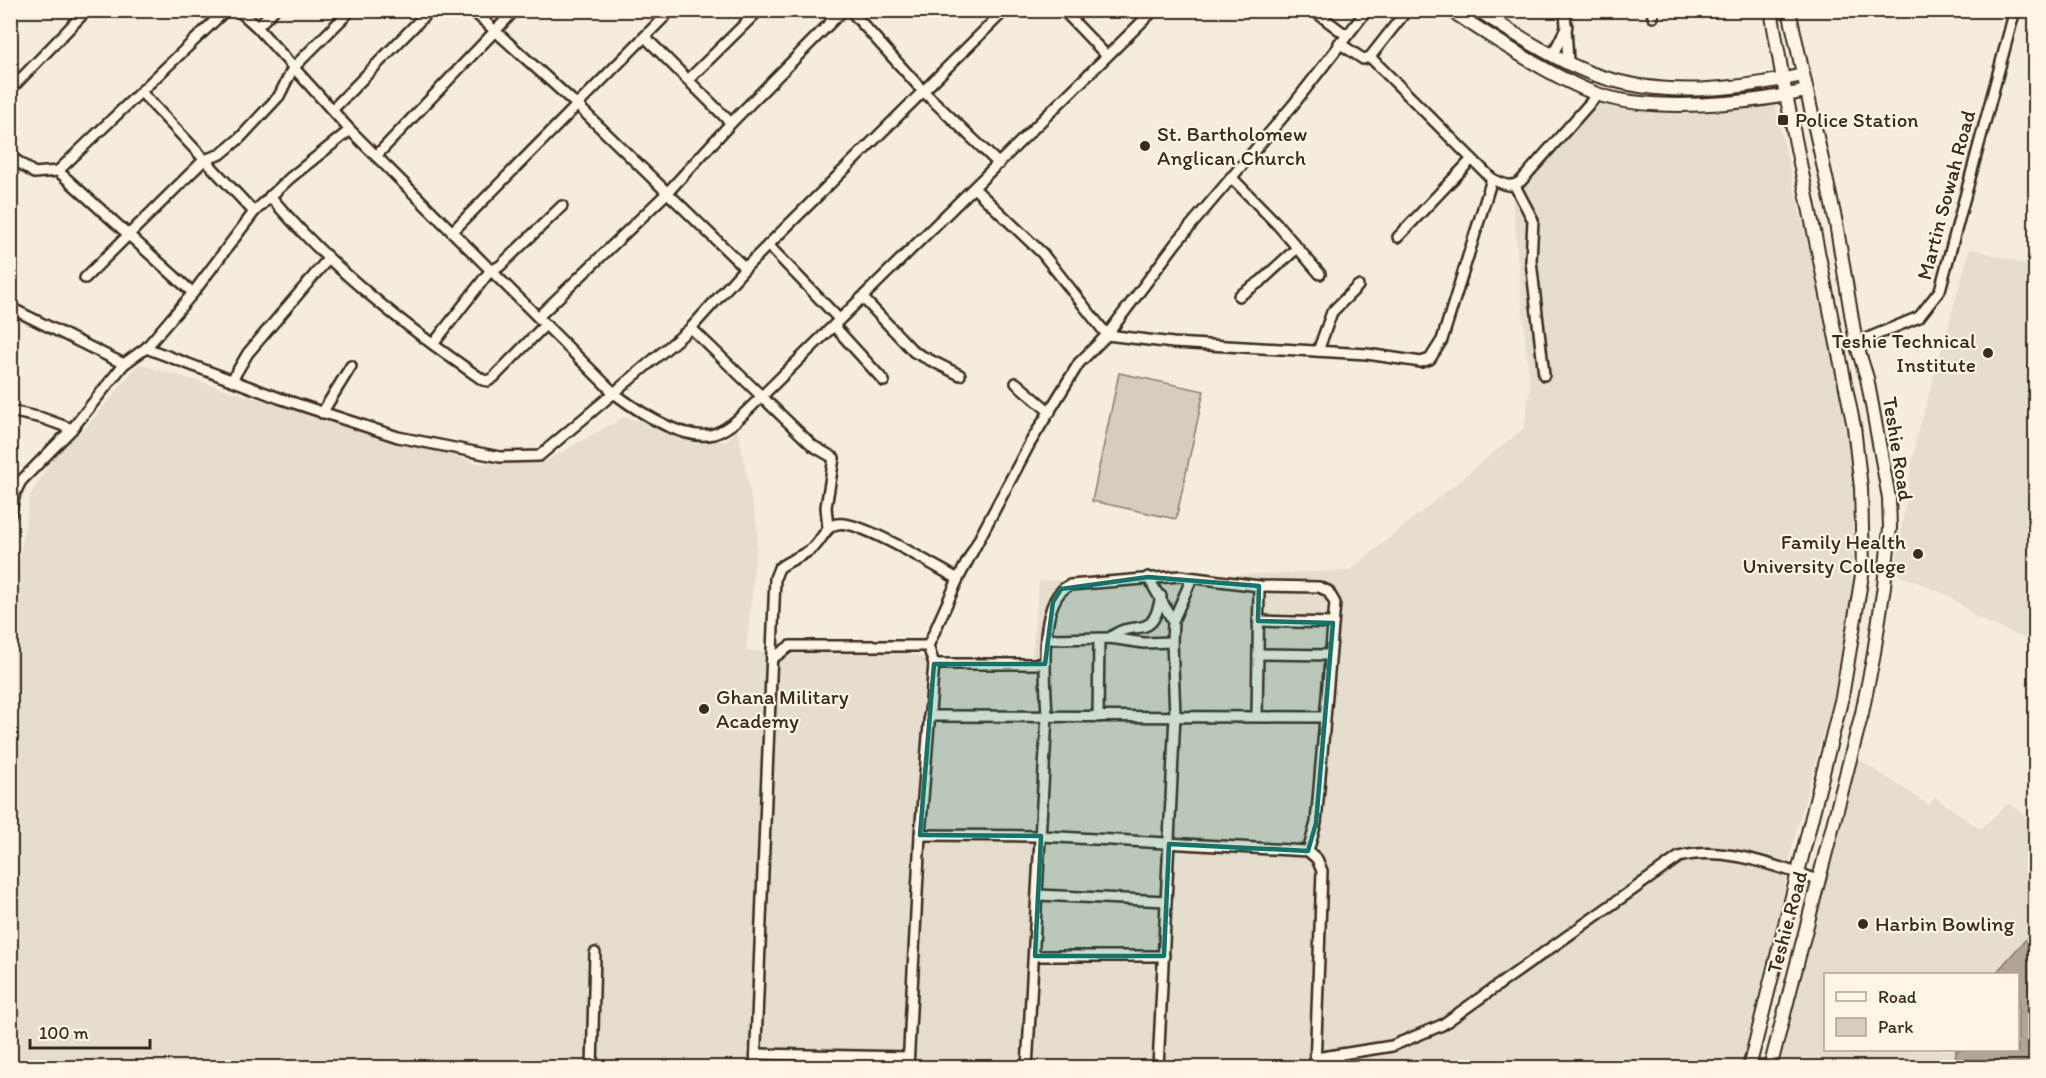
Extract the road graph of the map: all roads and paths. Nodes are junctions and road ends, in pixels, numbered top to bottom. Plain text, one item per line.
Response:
1 (87, 10) edge
2 (226, 10) edge
3 (238, 10) edge
4 (274, 10) edge
5 (351, 10) edge
6 (430, 10) edge
7 (472, 10) edge
8 (514, 10) edge
9 (671, 10) edge
10 (759, 10) edge
11 (843, 10) edge
12 (850, 10) edge
13 (1005, 10) edge
14 (1063, 10) edge
15 (1154, 10) edge
16 (1313, 10) edge
17 (1367, 10) edge
18 (1407, 10) edge
19 (1450, 10) edge
20 (1478, 10) edge
21 (1565, 10) edge
22 (1771, 10) edge
23 (1789, 10) edge
24 (2015, 10) edge
25 (1567, 26) junction
26 (256, 27) junction
27 (496, 30) junction
28 (1346, 35) junction
29 (645, 37) junction
30 (1339, 44) junction
31 (1553, 54) junction
32 (1106, 55) junction
33 (1370, 57) junction
34 (1568, 62) junction
35 (293, 68) junction
36 (1803, 75) junction
37 (689, 79) junction
38 (1783, 80) junction
39 (10, 90) edge
40 (923, 91) junction
41 (1806, 91) junction
42 (141, 92) junction
43 (1598, 94) junction
44 (1786, 96) junction
45 (576, 104) junction
46 (332, 110) junction
47 (731, 123) junction
48 (350, 130) junction
49 (10, 156) edge
50 (376, 156) junction
51 (1472, 159) junction
52 (204, 160) junction
53 (999, 164) junction
54 (58, 171) junction
55 (1231, 177) junction
56 (1492, 179) junction
57 (1515, 186) junction
58 (975, 189) junction
59 (667, 193) junction
60 (270, 196) junction
61 (562, 206) dead end
62 (254, 212) junction
63 (452, 232) junction
64 (126, 235) junction
65 (1398, 237) dead end
66 (768, 245) junction
67 (1296, 249) junction
68 (328, 259) junction
69 (745, 268) junction
70 (490, 272) junction
71 (1320, 274) dead end
72 (85, 278) dead end
73 (1358, 286) dead end
74 (193, 293) junction
75 (1239, 296) dead end
76 (863, 298) junction
77 (11, 308) edge
78 (538, 317) junction
79 (837, 322) junction
80 (545, 325) junction
81 (691, 328) junction
82 (1107, 335) junction
83 (434, 343) junction
84 (1856, 344) junction
85 (146, 348) junction
86 (1318, 351) junction
87 (124, 364) junction
88 (351, 366) dead end
89 (960, 375) dead end
90 (1544, 375) dead end
91 (232, 380) junction
92 (884, 381) dead end
93 (1016, 383) dead end
94 (615, 394) junction
95 (762, 396) junction
96 (10, 411) edge
97 (1050, 412) junction
98 (322, 413) junction
99 (72, 429) junction
100 (10, 516) edge
101 (828, 528) junction
102 (1148, 577) junction
103 (1192, 578) junction
104 (958, 579) junction
105 (1258, 586) junction
106 (1161, 596) junction
107 (1173, 621) junction
108 (1258, 621) junction
109 (1333, 623) junction
110 (773, 630) junction
111 (1110, 638) junction
112 (1047, 639) junction
113 (1098, 639) junction
114 (1172, 642) junction
115 (790, 646) junction
116 (928, 646) junction
117 (1258, 654) junction
118 (1330, 655) junction
119 (773, 658) junction
120 (934, 664) junction
121 (1045, 664) junction
122 (1175, 715) junction
123 (929, 716) junction
124 (1047, 716) junction
125 (1257, 716) junction
126 (1098, 717) junction
127 (1323, 717) junction
128 (920, 835) junction
129 (1041, 836) junction
130 (1169, 844) junction
131 (1308, 851) junction
132 (1796, 873) junction
133 (1818, 880) junction
134 (1038, 895) junction
135 (1166, 901) junction
136 (595, 953) dead end
137 (1035, 956) junction
138 (1164, 956) junction
139 (756, 1054) junction
140 (1336, 1055) junction
141 (908, 1057) junction
142 (1315, 1063) edge
143 (592, 1068) edge
144 (755, 1068) edge
145 (908, 1068) edge
146 (1027, 1068) edge
147 (1158, 1068) edge
148 (1341, 1068) edge
149 (1749, 1068) edge
150 (1770, 1068) edge

1 - 39 street
2 - 42 street
3 - 26 street
4 - 26 street
5 - 35 street
6 - 46 street
7 - 27 street
8 - 27 street
9 - 29 street
10 - 37 street
11 - 47 street
12 - 40 street
13 - 40 street
14 - 32 street
15 - 32 street
16 - 28 street
17 - 28 street
18 - 33 street
19 - 43 main road
20 - 31 main road
21 - 25 street
22 - 38 main road, Teshie Road
23 - 36 main road, Teshie Road
24 - 84 street, Martin Sowah Road
25 - 31 street
25 - 34 street
26 - 35 street
27 - 45 street
27 - 50 street
28 - 30 street
29 - 37 street
29 - 45 street
30 - 33 street
30 - 55 street
31 - 34 main road
32 - 53 street
33 - 51 street
34 - 38 main road
35 - 46 street
35 - 52 street
36 - 38 main road
36 - 41 main road, Teshie Road
37 - 47 street
38 - 44 main road, Teshie Road
40 - 53 street
40 - 66 street
41 - 44 main road
41 - 84 main road, Teshie Road
42 - 52 street
42 - 54 street
43 - 44 main road
43 - 57 street
44 - 132 main road, Teshie Road
45 - 59 street
45 - 63 street
46 - 48 street
47 - 59 street
48 - 50 street
48 - 60 street
49 - 54 street
50 - 63 street
51 - 56 street
51 - 65 street
52 - 62 street
52 - 64 street
53 - 58 street
54 - 64 street
55 - 67 street
55 - 82 street
56 - 57 street
56 - 86 street
57 - 90 street
58 - 76 street
58 - 82 street
59 - 69 street
59 - 78 street
60 - 62 street
60 - 68 street
61 - 70 street
62 - 74 street
63 - 70 street
64 - 72 street
64 - 74 street
66 - 69 street
66 - 79 street
67 - 71 street
67 - 75 street
68 - 83 street
68 - 91 street
69 - 81 street
70 - 78 street
70 - 83 street
73 - 86 street
74 - 85 street
76 - 79 street
76 - 89 street
77 - 87 street
78 - 80 street
79 - 92 street
79 - 95 street
80 - 83 street
80 - 94 street
81 - 94 street
81 - 95 street
82 - 86 street
82 - 97 street
84 - 133 main road, Teshie Road
85 - 87 street
85 - 91 street
87 - 99 street
88 - 98 street
91 - 98 street
93 - 97 street
94 - 95 street
94 - 98 street
95 - 101 street
96 - 99 street
97 - 104 street
99 - 100 street
101 - 104 street
101 - 110 street
102 - 103 street
102 - 106 street
102 - 112 street
103 - 105 street
103 - 107 street
104 - 116 street
105 - 108 street
105 - 109 street
106 - 107 street
106 - 111 street
107 - 114 street
108 - 109 street
108 - 117 street
109 - 118 street
110 - 115 street
110 - 119 street
111 - 113 street
111 - 114 street
112 - 113 street
112 - 121 street
113 - 126 street
114 - 122 street
115 - 116 street
115 - 119 street
116 - 120 street
117 - 118 street
117 - 125 street
118 - 127 street
119 - 139 street
120 - 121 street
120 - 123 street
121 - 124 street
122 - 125 street
122 - 126 street
122 - 130 street
123 - 124 street
123 - 128 street
124 - 126 street
124 - 129 street
125 - 127 street
127 - 131 street
128 - 129 street
128 - 141 street
129 - 130 street
129 - 134 street
130 - 131 street
130 - 135 street
131 - 142 street
132 - 133 street
132 - 140 street
132 - 149 main road, Teshie Road
133 - 150 main road, Teshie Road
134 - 135 street
134 - 137 street
135 - 138 street
136 - 143 street
137 - 138 street
137 - 146 street
138 - 147 street
139 - 141 street
139 - 144 street
140 - 142 street
140 - 148 street
141 - 145 street

